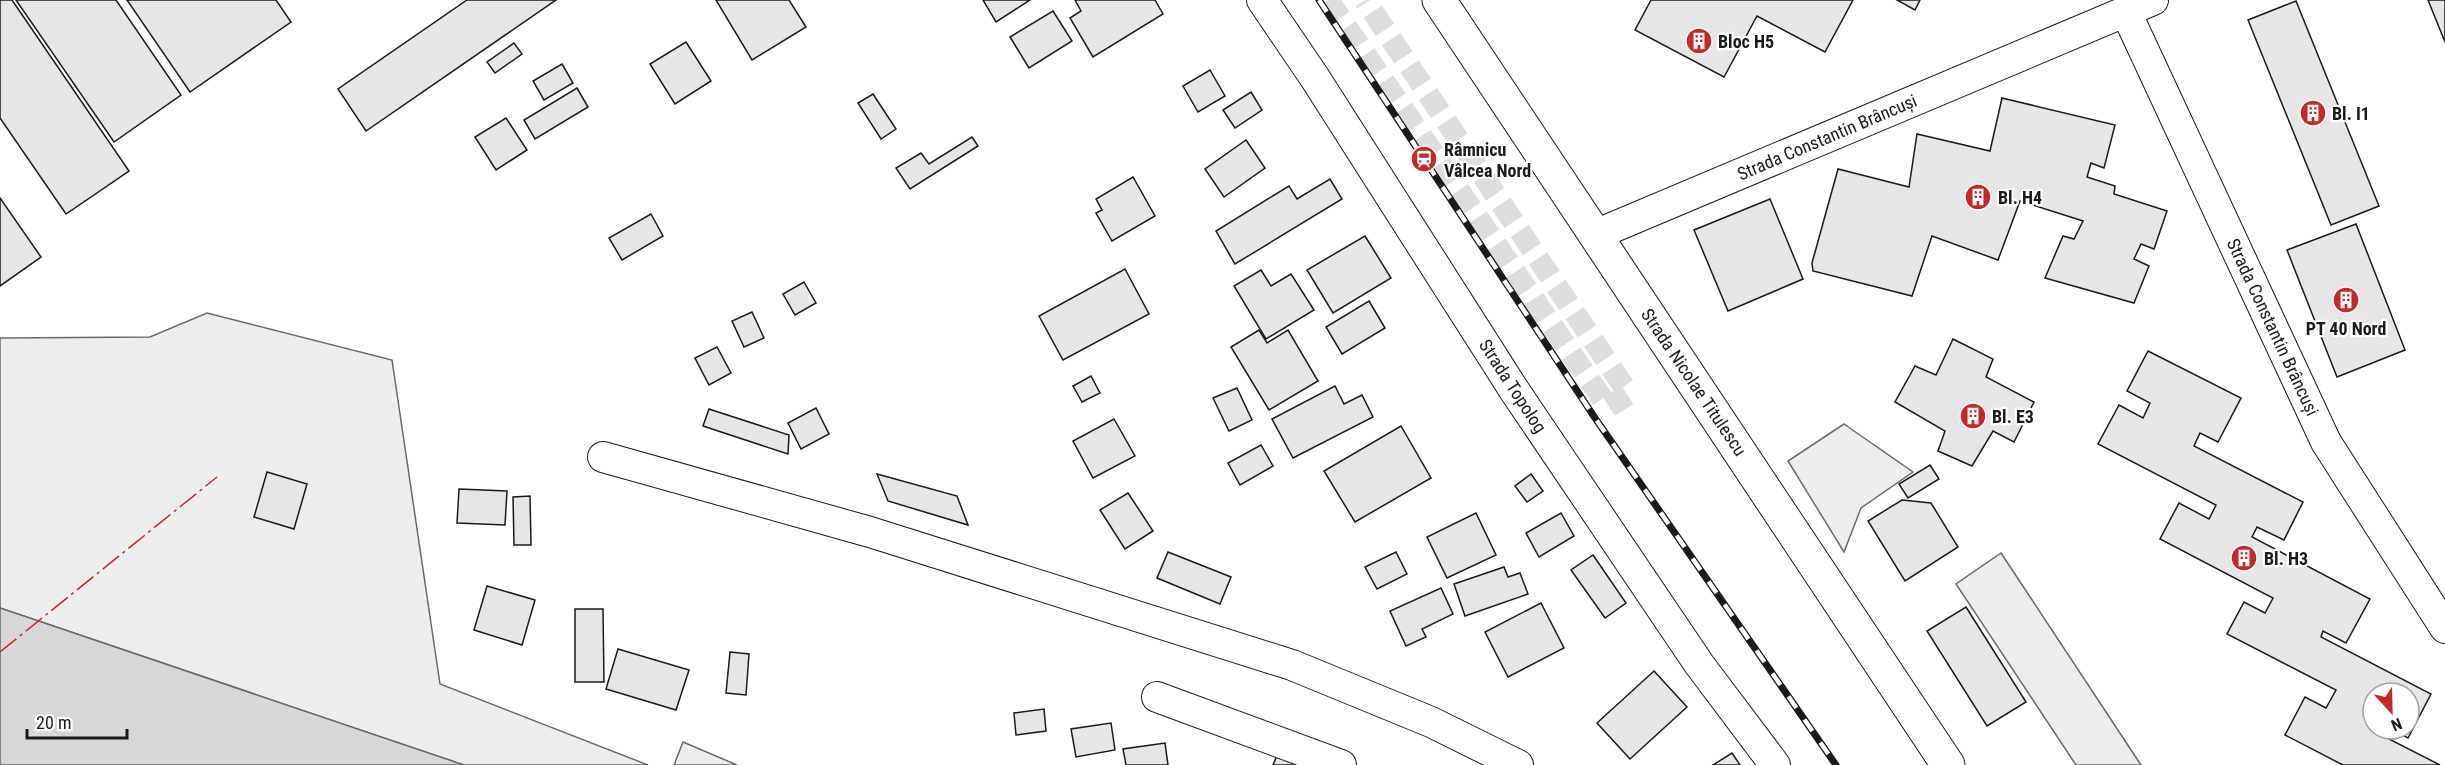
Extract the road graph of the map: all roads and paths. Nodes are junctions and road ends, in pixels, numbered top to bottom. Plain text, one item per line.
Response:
1 (1262, 0) edge
2 (1439, 0) edge
3 (2153, 0) edge
4 (2126, 12) junction
5 (1595, 235) junction
6 (603, 457) dead end
7 (2445, 628) edge
8 (1157, 698) dead end
9 (1341, 765) edge
10 (1518, 765) edge
11 (1775, 765) edge
12 (1948, 765) edge

1 - 11 street, Strada Topolog
2 - 5 main road, Strada Nicolae Titulescu
3 - 4 street, Strada Constantin Brâncuși
4 - 5 street, Strada Constantin Brâncuși
4 - 7 street, Strada Constantin Brâncuși
5 - 12 main road, Strada Nicolae Titulescu
6 - 10 street
8 - 9 street

